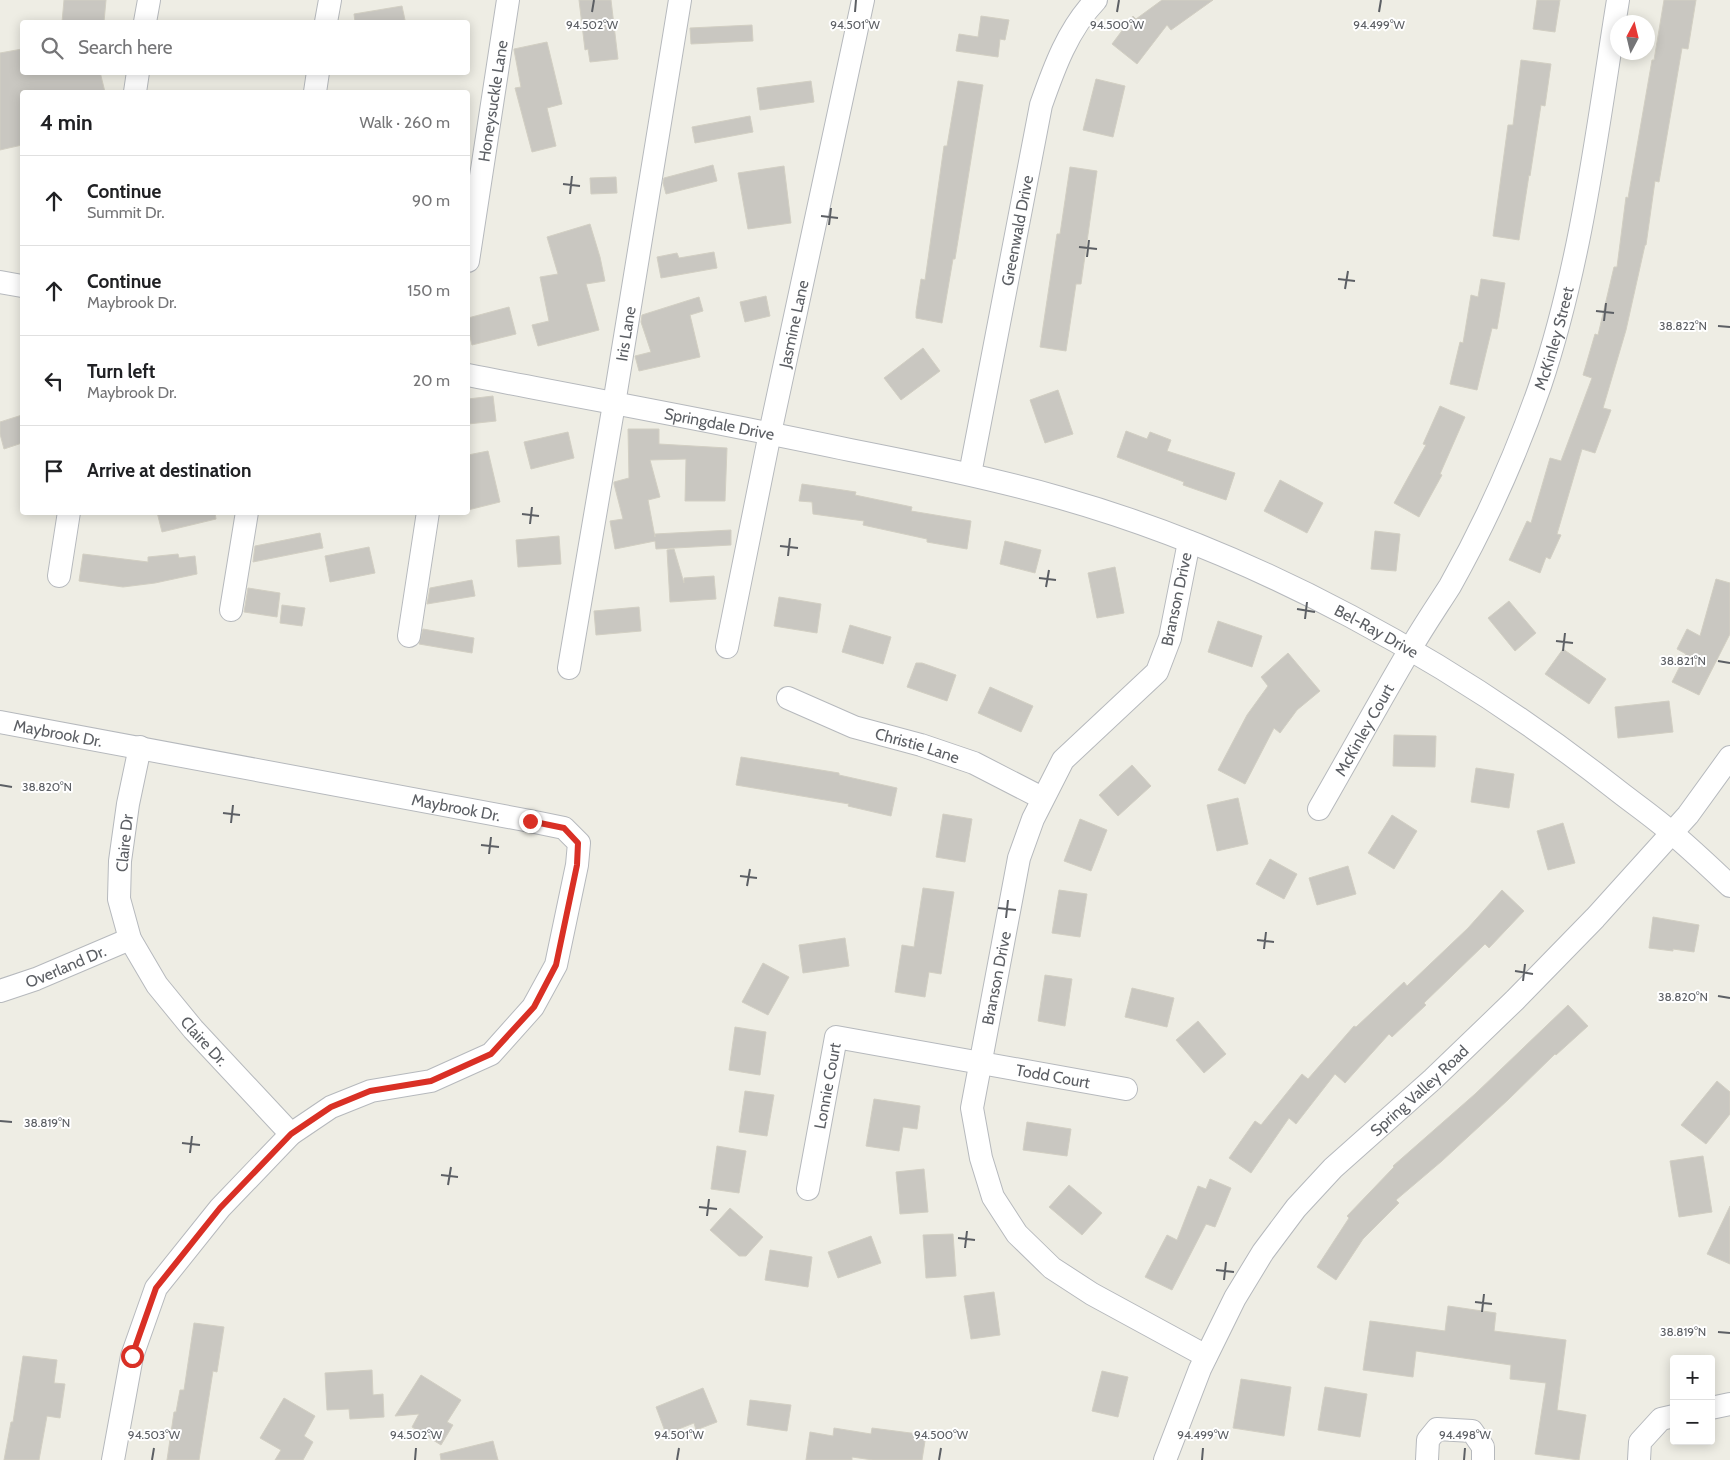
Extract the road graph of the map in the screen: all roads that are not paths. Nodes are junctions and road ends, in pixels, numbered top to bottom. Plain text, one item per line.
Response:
1 (149, 0) edge
2 (330, 0) edge
3 (508, 0) edge
4 (680, 0) edge
5 (863, 0) edge
6 (1096, 0) edge
7 (1618, 0) edge
8 (146, 20) edge
9 (326, 20) edge
10 (138, 75) edge
11 (318, 75) edge
12 (135, 90) edge
13 (315, 90) edge
14 (470, 248) edge
15 (0, 282) edge
16 (20, 286) edge
17 (470, 375) edge
18 (614, 404) junction
19 (770, 433) junction
20 (970, 474) junction
21 (69, 515) edge
22 (247, 515) edge
23 (428, 515) edge
24 (1189, 542) junction
25 (59, 576) dead end
26 (231, 610) dead end
27 (409, 636) dead end
28 (728, 647) dead end
29 (1410, 650) junction
30 (569, 668) dead end
31 (788, 698) dead end
32 (0, 722) edge
33 (140, 747) junction
34 (1730, 756) edge
35 (1042, 798) junction
36 (1319, 809) dead end
37 (1672, 833) junction
38 (1730, 886) edge
39 (130, 939) junction
40 (0, 991) edge
41 (980, 1064) junction
42 (1126, 1089) dead end
43 (291, 1134) junction
44 (808, 1189) dead end
45 (1206, 1356) junction
46 (1730, 1404) edge
47 (1715, 1407) edge
48 (1670, 1417) edge
49 (113, 1460) edge
50 (1165, 1460) edge
51 (1426, 1460) edge
52 (1483, 1460) edge
53 (1639, 1460) edge

1 - 8 street
2 - 9 street
3 - 14 street, Honeysuckle Lane
4 - 18 street, Iris Lane
5 - 19 street, Jasmine Lane
6 - 20 street, Greenwald Drive
7 - 29 street, McKinley Street
10 - 12 street
11 - 13 street
15 - 16 street
17 - 18 street, Springdale Drive
18 - 19 street, Springdale Drive
18 - 30 street, Iris Lane
19 - 20 street, Springdale Drive
19 - 28 street, Jasmine Lane
20 - 24 street, Bel-Ray Drive
21 - 25 street
22 - 26 street
23 - 27 street
24 - 29 street, Bel-Ray Drive
24 - 35 street, Branson Drive
29 - 36 street, McKinley Court
29 - 37 street, Bel-Ray Drive
31 - 35 street, Christie Lane
32 - 33 street, Maybrook Dr.
33 - 39 street, Claire Dr
33 - 43 street, Maybrook Dr.
34 - 37 street, Spring Valley Road
35 - 41 street, Branson Drive
37 - 38 street, Bel-Ray Drive
37 - 45 street, Spring Valley Road
39 - 40 street, Overland Dr.
39 - 43 street, Claire Dr.
41 - 42 street, Todd Court
41 - 44 street, Lonnie Court
41 - 45 street, Branson Drive
43 - 49 street
45 - 50 street, Spring Valley Road
46 - 47 street
48 - 53 street
51 - 52 street

